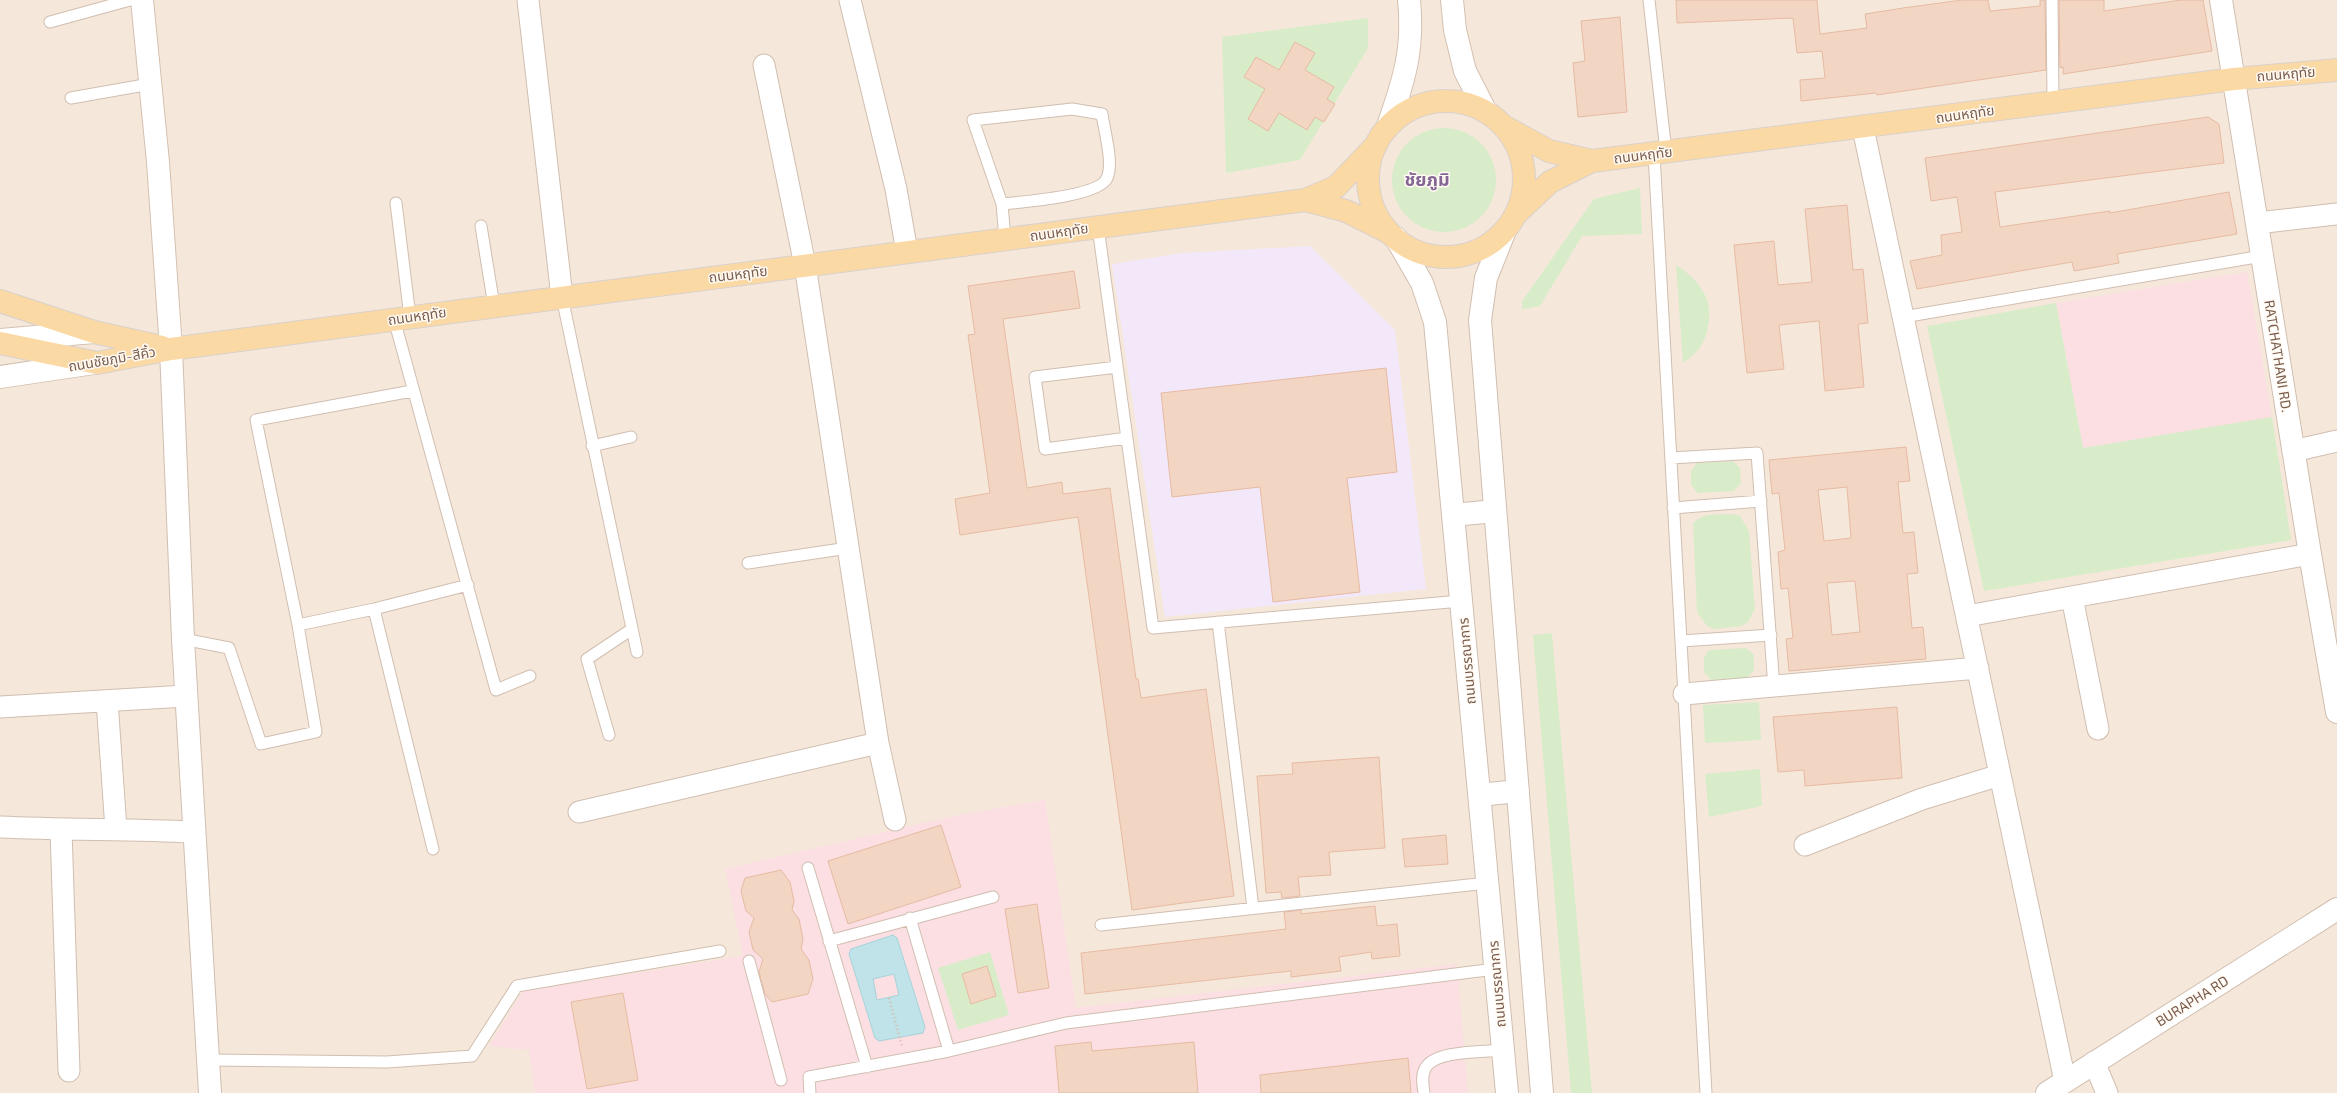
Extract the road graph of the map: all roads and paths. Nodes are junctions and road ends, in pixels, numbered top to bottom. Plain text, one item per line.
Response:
1 (130, 0) edge
2 (142, 0) edge
3 (528, 0) edge
4 (850, 0) edge
5 (1409, 0) edge
6 (1452, 0) edge
7 (1649, 0) edge
8 (2052, 0) edge
9 (2221, 0) edge
10 (50, 22) dead end
11 (764, 65) dead end
12 (2337, 70) edge
13 (2234, 79) junction
14 (150, 84) junction
15 (71, 98) dead end
16 (2053, 102) junction
17 (1486, 112) junction
18 (1388, 126) junction
19 (1504, 126) junction
20 (1863, 128) junction
21 (1376, 145) junction
22 (1660, 153) junction
23 (1592, 162) junction
24 (1305, 200) junction
25 (396, 203) dead end
26 (1002, 204) junction
27 (1517, 213) junction
28 (2337, 214) edge
29 (2257, 223) junction
30 (481, 226) dead end
31 (1098, 227) junction
32 (1504, 233) junction
33 (1393, 236) junction
34 (1005, 239) junction
35 (907, 252) junction
36 (2262, 256) junction
37 (805, 266) junction
38 (562, 297) junction
39 (0, 301) edge
40 (494, 306) junction
41 (1903, 317) junction
42 (402, 318) junction
43 (94, 332) junction
44 (0, 340) edge
45 (0, 343) edge
46 (171, 349) junction
47 (97, 363) junction
48 (1118, 367) junction
49 (0, 377) edge
50 (412, 392) junction
51 (631, 437) dead end
52 (1127, 438) junction
53 (2337, 441) edge
54 (592, 446) junction
55 (2293, 451) junction
56 (1671, 458) junction
57 (1761, 501) junction
58 (1673, 508) junction
59 (1495, 511) junction
60 (1453, 515) junction
61 (848, 548) junction
62 (2310, 554) junction
63 (748, 563) dead end
64 (468, 585) junction
65 (2072, 597) junction
66 (1461, 601) junction
67 (374, 609) junction
68 (1967, 616) junction
69 (1218, 622) junction
70 (298, 625) junction
71 (632, 629) junction
72 (1771, 635) junction
73 (183, 639) junction
74 (1681, 641) junction
75 (637, 652) dead end
76 (1978, 668) junction
77 (530, 676) dead end
78 (1774, 688) junction
79 (1684, 694) junction
80 (186, 696) junction
81 (107, 701) junction
82 (0, 707) edge
83 (2337, 712) edge
84 (2098, 729) dead end
85 (609, 736) dead end
86 (878, 743) junction
87 (2000, 775) junction
88 (1518, 791) junction
89 (1479, 795) junction
90 (580, 812) dead end
91 (895, 820) dead end
92 (0, 827) edge
93 (116, 829) junction
94 (61, 830) junction
95 (193, 832) junction
96 (1806, 845) dead end
97 (432, 849) dead end
98 (808, 868) dead end
99 (1487, 883) junction
100 (992, 897) dead end
101 (1253, 908) junction
102 (2337, 909) edge
103 (910, 918) junction
104 (1101, 925) dead end
105 (829, 940) junction
106 (720, 951) dead end
107 (749, 961) dead end
108 (1495, 969) junction
109 (889, 998) dead end
110 (900, 1037) dead end
111 (1503, 1050) junction
112 (949, 1051) junction
113 (208, 1060) junction
114 (2094, 1062) junction
115 (867, 1067) junction
116 (68, 1071) dead end
117 (781, 1080) dead end
118 (2065, 1081) junction
119 (210, 1093) edge
120 (810, 1093) edge
121 (1424, 1093) edge
122 (1507, 1093) edge
123 (1542, 1093) edge
124 (1706, 1093) edge
125 (2047, 1093) edge
126 (2107, 1093) edge

1 - 10 lane
2 - 14 street
3 - 38 street
4 - 35 street
5 - 18 street
6 - 17 street
7 - 22 lane
8 - 16 lane
9 - 13 street, RATCHATHANI RD.
11 - 37 street
12 - 13 main road, ถนนหฤทัย
13 - 16 main road, ถนนหฤทัย
13 - 29 street, RATCHATHANI RD.
14 - 15 lane
14 - 46 street
16 - 20 main road, ถนนหฤทัย
17 - 18 main road
17 - 19 main road
18 - 21 main road
19 - 23 main road, ถนนหฤทัย
19 - 27 main road
20 - 22 main road, ถนนหฤทัย
20 - 41 street
21 - 24 main road, ถนนหฤทัย
21 - 33 main road
22 - 23 main road, ถนนหฤทัย
22 - 56 lane
23 - 27 main road, ถนนหฤทัย
24 - 31 main road, ถนนหฤทัย
24 - 33 main road, ถนนหฤทัย
25 - 42 lane
26 - 26 lane
26 - 34 lane
27 - 32 main road
28 - 29 street
29 - 36 street, RATCHATHANI RD.
30 - 40 lane
31 - 34 main road, ถนนหฤทัย
31 - 48 lane
32 - 33 main road
32 - 59 street
33 - 60 street, ถนนบรรณาการ
34 - 35 main road, ถนนหฤทัย
35 - 37 main road, ถนนหฤทัย
36 - 41 lane
36 - 55 street, RATCHATHANI RD.
37 - 38 main road, ถนนหฤทัย
37 - 61 street
38 - 40 main road, ถนนหฤทัย
38 - 54 lane
39 - 43 main road
40 - 42 main road, ถนนหฤทัย
41 - 68 street
42 - 46 main road, ถนนหฤทัย
42 - 50 lane
43 - 44 street, ถนนชัยภูมิ-สีคิ้ว
43 - 46 main road, ถนนชัยภูมิ-สีคิ้ว
45 - 47 main road
46 - 47 main road, ถนนชัยภูมิ-สีคิ้ว
46 - 73 street
47 - 49 street, ถนนชัยภูมิ-สีคิ้ว
48 - 52 lane
48 - 52 lane
50 - 64 lane
50 - 70 lane
51 - 54 lane
52 - 69 lane
53 - 55 street
54 - 71 lane
55 - 62 street, RATCHATHANI RD.
56 - 57 lane
56 - 58 lane
57 - 58 lane
57 - 72 lane
58 - 74 lane
59 - 60 street
59 - 88 street
60 - 66 street, ถนนบรรณาการ
61 - 63 lane
61 - 86 street
62 - 65 street
62 - 83 street, RATCHATHANI RD.
64 - 67 lane
64 - 77 lane
65 - 68 street
65 - 84 street
66 - 69 lane
66 - 89 street, ถนนบรรณาการ
67 - 70 lane
67 - 97 lane
68 - 76 street
69 - 101 lane
70 - 73 lane
71 - 75 lane
71 - 85 lane
72 - 74 lane
72 - 78 lane
73 - 80 street
74 - 79 lane
76 - 78 street
76 - 87 street
78 - 79 street
79 - 124 lane
80 - 81 street
80 - 95 street
81 - 82 street
81 - 93 street
86 - 90 street
86 - 91 street
87 - 96 street
87 - 118 street
88 - 89 street
88 - 123 street
89 - 99 street, ถนนบรรณาการ
92 - 94 street
93 - 94 street
93 - 95 street
94 - 116 street
95 - 113 street
98 - 105 lane
99 - 101 lane
99 - 108 street, ถนนบรรณาการ
100 - 103 lane
101 - 104 lane
102 - 114 street, BURAPHA RD
103 - 105 lane
103 - 112 lane
105 - 115 lane
106 - 113 lane
107 - 117 lane
108 - 111 street, ถนนบรรณาการ
108 - 112 lane
109 - 110 path
111 - 121 lane
111 - 122 street, ถนนบรรณาการ
112 - 115 lane
113 - 119 street
114 - 118 street, BURAPHA RD
114 - 126 street
115 - 120 lane
118 - 125 street, BURAPHA RD

